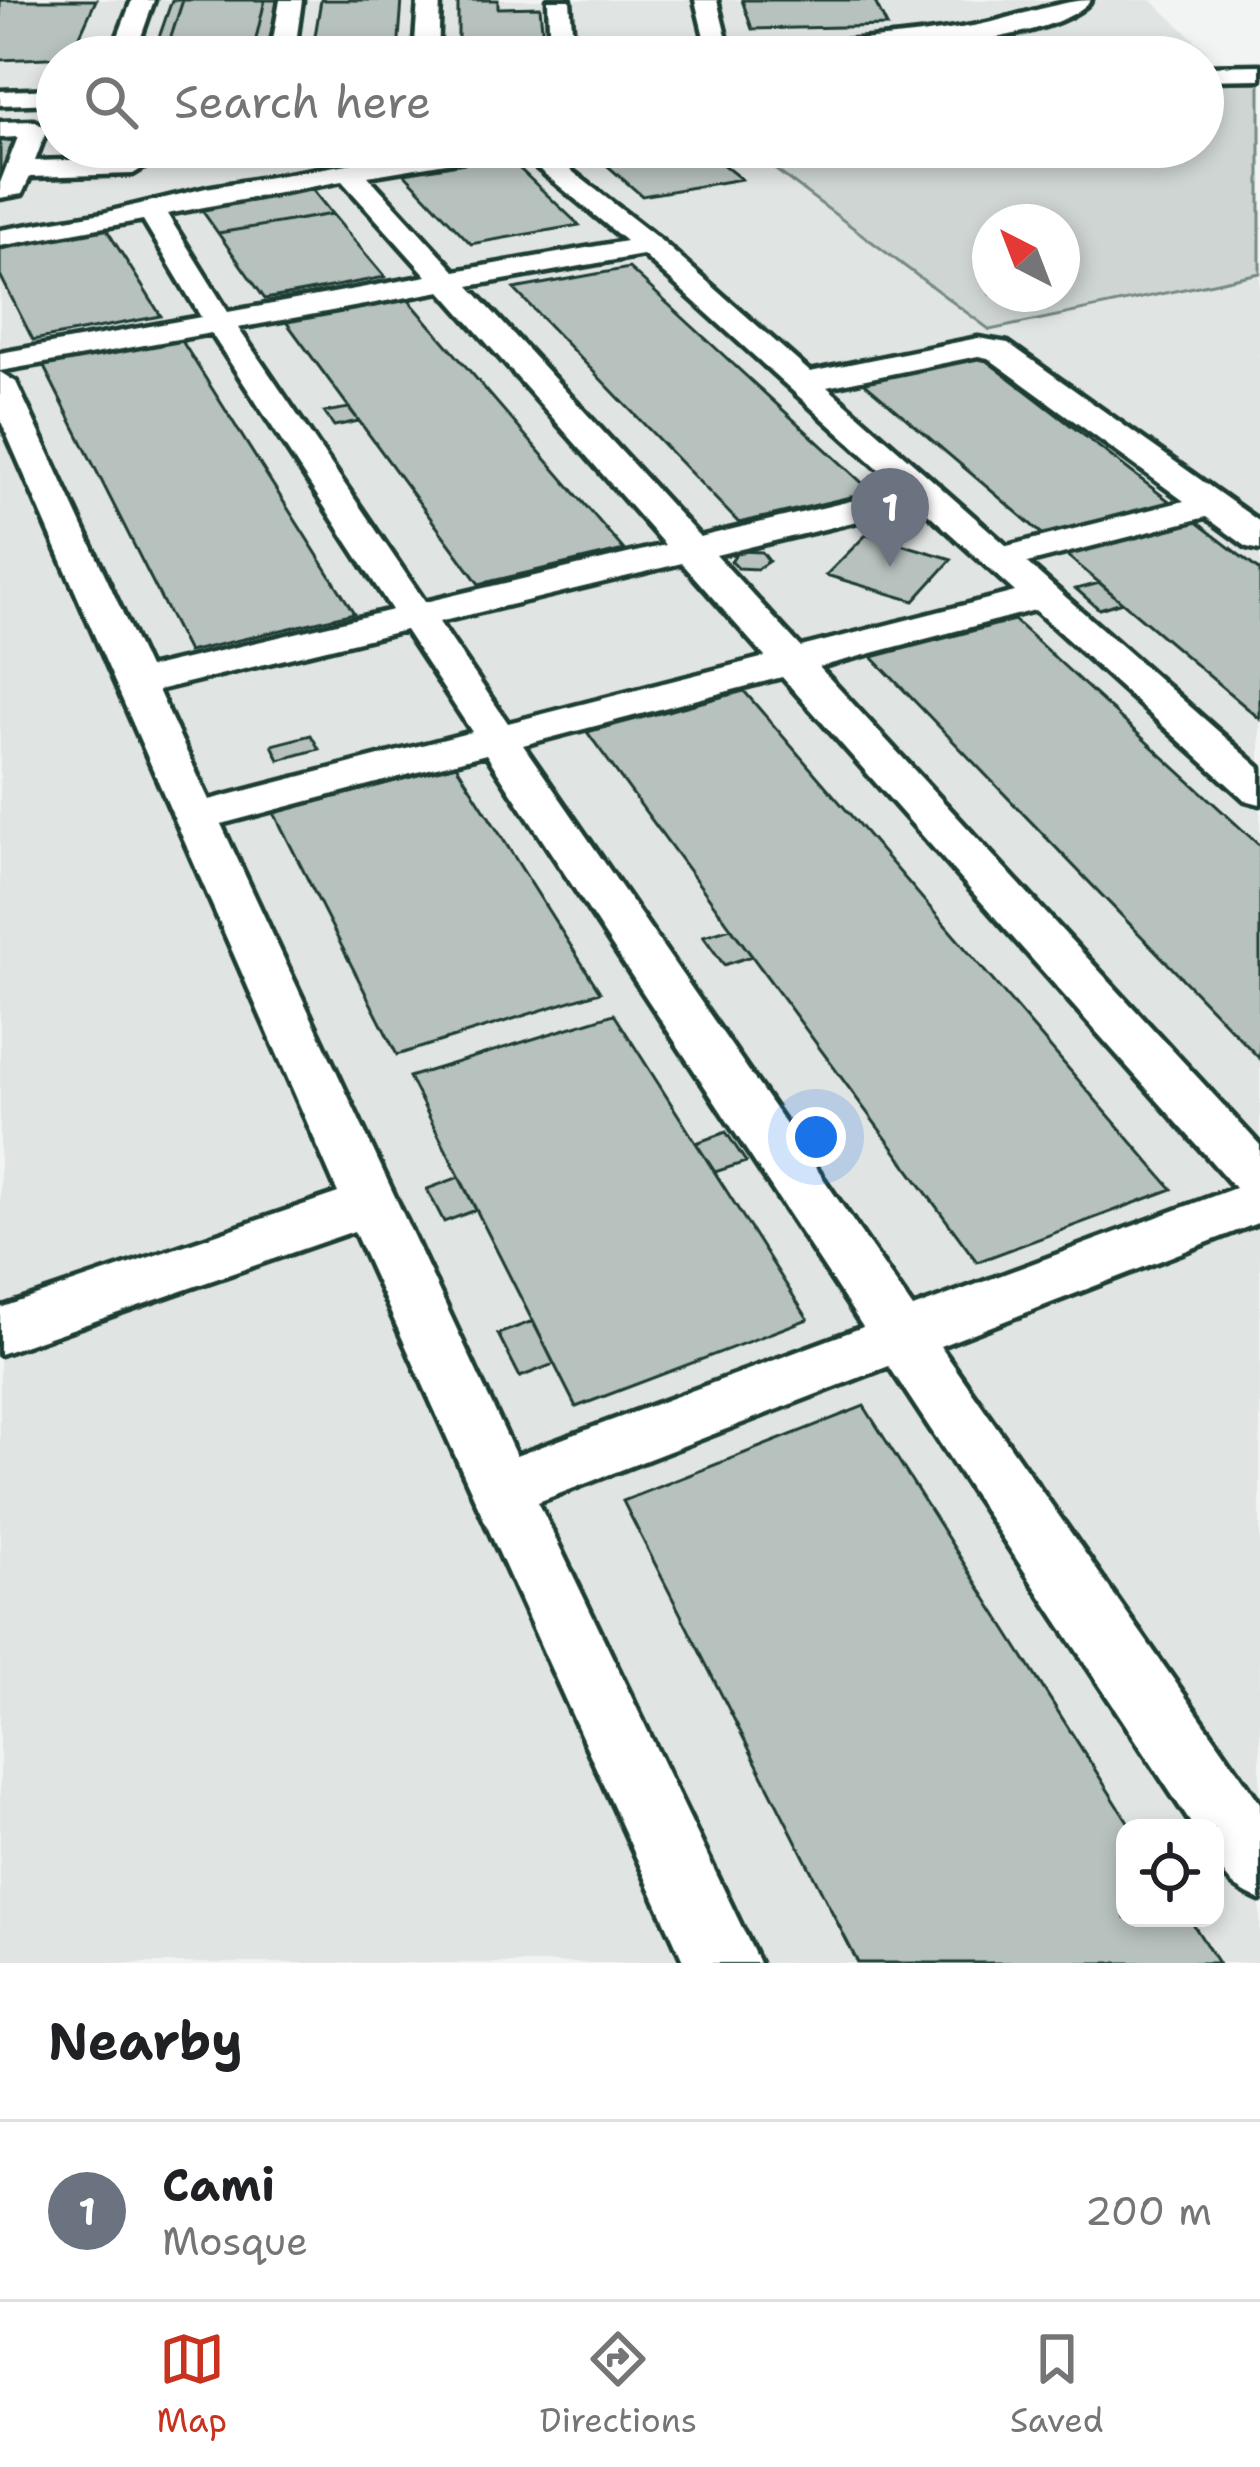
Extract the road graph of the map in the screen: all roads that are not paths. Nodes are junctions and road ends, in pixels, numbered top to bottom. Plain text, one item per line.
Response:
1 (143, 0) edge
2 (291, 0) edge
3 (429, 0) edge
4 (559, 0) edge
5 (706, 0) edge
6 (1080, 0) edge
7 (130, 36) edge
8 (285, 36) edge
9 (427, 36) edge
10 (561, 36) edge
11 (715, 36) edge
12 (956, 36) edge
13 (1260, 68) edge
14 (1224, 69) edge
15 (36, 101) edge
16 (0, 102) edge
17 (0, 130) edge
18 (372, 168) edge
19 (552, 168) edge
20 (19, 169) junction
21 (349, 172) junction
22 (142, 187) junction
23 (0, 193) edge
24 (0, 238) edge
25 (649, 244) junction
26 (448, 281) junction
27 (219, 322) junction
28 (0, 362) edge
29 (0, 382) edge
30 (801, 383) junction
31 (924, 494) junction
32 (1213, 504) junction
33 (1260, 539) edge
34 (692, 552) junction
35 (998, 559) junction
36 (1041, 596) junction
37 (416, 617) junction
38 (792, 663) junction
39 (136, 683) junction
40 (499, 740) junction
41 (1260, 791) edge
42 (196, 817) junction
43 (1260, 1180) edge
44 (1260, 1200) edge
45 (369, 1204) junction
46 (0, 1331) edge
47 (902, 1336) junction
48 (501, 1489) junction
49 (1260, 1864) edge
50 (722, 1963) edge

1 - 7 street
2 - 8 street
3 - 9 street
4 - 10 street
5 - 11 street
6 - 12 street
13 - 14 street
15 - 16 street
17 - 20 street
18 - 21 street
19 - 25 street
20 - 22 street
20 - 23 street
21 - 22 street
21 - 26 street
22 - 24 street
22 - 27 street
25 - 26 street
25 - 30 street
26 - 27 street
26 - 34 street
27 - 28 street
27 - 37 street
29 - 39 street
30 - 31 street
30 - 32 street
31 - 34 street
31 - 35 street
32 - 33 street
32 - 35 street
34 - 37 street
34 - 38 street
35 - 36 street
36 - 38 street
36 - 41 street
37 - 39 street
37 - 40 street
38 - 40 street
38 - 43 street
39 - 42 street
40 - 42 street
40 - 47 street
42 - 45 street
44 - 47 street
45 - 46 street
45 - 48 street
47 - 48 street
47 - 49 street
48 - 50 street

